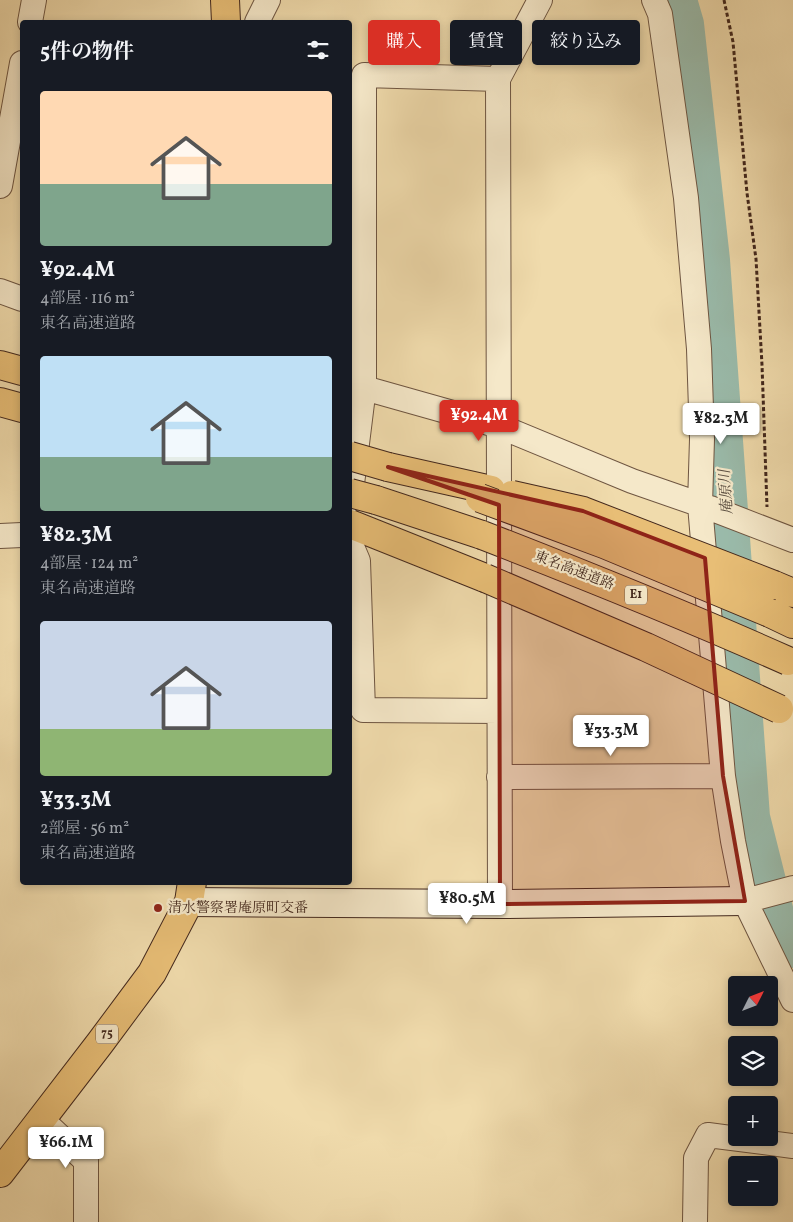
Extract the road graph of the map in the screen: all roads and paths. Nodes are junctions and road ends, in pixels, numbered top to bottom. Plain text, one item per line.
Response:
1 (34, 0) edge
2 (225, 0) edge
3 (268, 0) edge
4 (540, 0) edge
5 (654, 0) edge
6 (724, 0) edge
7 (30, 20) edge
8 (226, 20) edge
9 (258, 20) edge
10 (20, 74) edge
11 (498, 79) junction
12 (0, 186) edge
13 (0, 291) edge
14 (20, 298) edge
15 (0, 365) edge
16 (20, 370) edge
17 (357, 386) edge
18 (0, 402) edge
19 (20, 407) edge
20 (498, 426) junction
21 (352, 457) edge
22 (486, 494) junction
23 (358, 498) edge
24 (705, 507) junction
25 (765, 529) junction
26 (356, 533) edge
27 (20, 534) edge
28 (0, 536) edge
29 (793, 540) edge
30 (783, 589) edge
31 (782, 618) edge
32 (790, 662) edge
33 (499, 711) junction
34 (786, 713) edge
35 (499, 776) junction
36 (723, 776) junction
37 (793, 888) edge
38 (191, 892) edge
39 (751, 900) junction
40 (500, 904) junction
41 (793, 1000) edge
42 (41, 1119) junction
43 (793, 1146) edge
44 (8, 1149) edge
45 (0, 1173) edge
46 (86, 1222) edge
47 (695, 1222) edge

1 - 7 street
2 - 8 main road
3 - 9 street
4 - 11 street
5 - 24 street
6 - 25 path
10 - 12 street
11 - 17 street
11 - 20 street
13 - 14 street
15 - 16 main road
17 - 20 street
17 - 23 street
18 - 19 main road
20 - 24 street
20 - 33 street
21 - 22 main road, bridge
22 - 30 main road, bridge
22 - 31 main road, bridge
23 - 32 main road, 東名高速道路 / E1, bridge
24 - 25 street
24 - 36 street
25 - 29 street
26 - 33 street
26 - 34 main road, bridge
27 - 28 street
33 - 35 street
35 - 36 street
35 - 40 street
36 - 39 street
37 - 39 street
38 - 40 street
38 - 42 main road, 75
39 - 40 street
39 - 41 street
42 - 44 main road, 75
42 - 46 street
43 - 47 street
44 - 45 main road, 75

